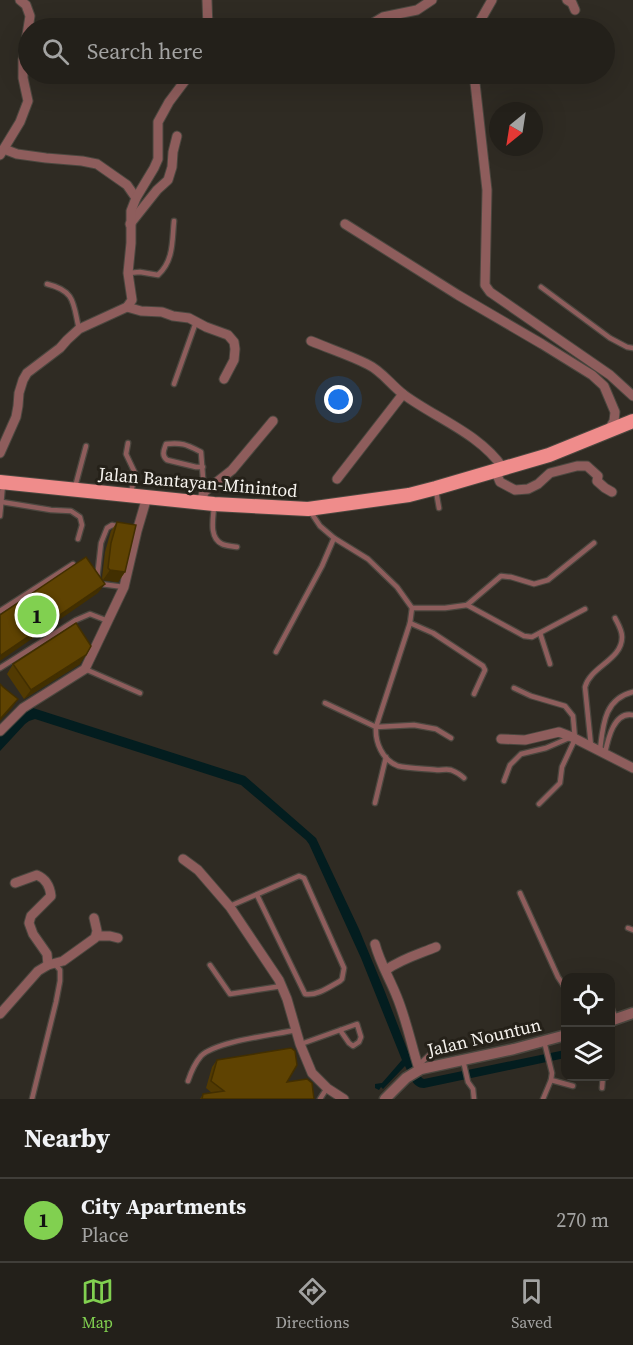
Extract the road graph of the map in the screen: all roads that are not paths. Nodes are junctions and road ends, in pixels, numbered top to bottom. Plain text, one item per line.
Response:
1 (20, 0) edge
2 (207, 0) edge
3 (432, 0) edge
4 (492, 0) edge
5 (567, 0) edge
6 (575, 10) dead end
7 (30, 18) edge
8 (208, 18) edge
9 (381, 18) edge
10 (482, 18) edge
11 (24, 84) edge
12 (182, 84) edge
13 (475, 84) edge
14 (177, 136) dead end
15 (2, 152) edge
16 (136, 198) junction
17 (174, 221) dead end
18 (130, 224) junction
19 (345, 224) dead end
20 (128, 273) junction
21 (47, 284) dead end
22 (541, 287) dead end
23 (127, 307) junction
24 (196, 322) junction
25 (79, 329) junction
26 (311, 341) dead end
27 (633, 348) edge
28 (224, 379) dead end
29 (174, 384) dead end
30 (403, 394) junction
31 (633, 396) edge
32 (273, 420) dead end
33 (633, 421) edge
34 (607, 433) junction
35 (128, 443) dead end
36 (86, 446) dead end
37 (0, 453) edge
38 (203, 467) junction
39 (499, 469) junction
40 (337, 479) dead end
41 (1, 482) edge
42 (436, 488) junction
43 (74, 489) junction
44 (612, 492) dead end
45 (130, 495) junction
46 (147, 497) junction
47 (206, 500) junction
48 (2, 502) junction
49 (439, 508) dead end
50 (309, 509) junction
51 (0, 516) edge
52 (137, 531) junction
53 (333, 538) junction
54 (78, 539) dead end
55 (594, 543) dead end
56 (237, 547) dead end
57 (73, 564) edge
58 (124, 587) junction
59 (467, 605) junction
60 (412, 608) junction
61 (585, 609) dead end
62 (0, 611) edge
63 (615, 618) dead end
64 (108, 621) junction
65 (410, 623) junction
66 (540, 633) junction
67 (276, 652) dead end
68 (550, 664) dead end
69 (0, 668) edge
70 (85, 669) junction
71 (514, 688) dead end
72 (633, 692) edge
73 (140, 693) dead end
74 (474, 694) dead end
75 (325, 704) dead end
76 (633, 715) edge
77 (376, 727) junction
78 (0, 731) edge
79 (451, 738) dead end
80 (574, 738) junction
81 (501, 739) dead end
82 (599, 749) junction
83 (386, 757) junction
84 (633, 768) edge
85 (464, 778) dead end
86 (504, 781) dead end
87 (375, 803) dead end
88 (539, 804) dead end
89 (183, 859) dead end
90 (15, 883) dead end
91 (520, 893) dead end
92 (257, 895) junction
93 (230, 907) junction
94 (94, 918) dead end
95 (97, 936) junction
96 (118, 938) dead end
97 (375, 944) dead end
98 (436, 947) dead end
99 (210, 964) dead end
100 (52, 965) junction
101 (386, 970) junction
102 (561, 981) edge
103 (282, 986) junction
104 (633, 1013) edge
105 (0, 1014) edge
106 (615, 1019) edge
107 (296, 1030) junction
108 (340, 1030) junction
109 (561, 1036) edge
110 (544, 1041) junction
111 (452, 1043) dead end
112 (300, 1044) junction
113 (464, 1064) junction
114 (420, 1068) junction
115 (551, 1080) junction
116 (188, 1081) dead end
117 (603, 1081) edge
118 (573, 1086) dead end
119 (327, 1088) junction
120 (602, 1088) dead end
121 (32, 1099) edge
122 (320, 1099) edge
123 (344, 1099) edge
124 (385, 1099) edge
125 (474, 1099) edge
126 (543, 1099) edge

1 - 7 street
2 - 8 street
3 - 9 street
4 - 10 street
5 - 6 street
11 - 15 street
12 - 16 street
13 - 31 street
14 - 18 street
15 - 16 street
16 - 18 street
17 - 20 lane
18 - 20 street
19 - 34 street
20 - 23 street
21 - 25 lane
22 - 27 lane
23 - 24 street
23 - 25 street
24 - 28 street
24 - 29 lane
25 - 37 street
26 - 30 street
30 - 39 street
30 - 40 street
32 - 47 street
33 - 34 main road, Jalan Bantayan-Minintod
34 - 39 main road, Jalan Bantayan-Minintod
35 - 45 lane
36 - 43 lane
38 - 38 lane
38 - 47 lane
39 - 42 main road, Jalan Bantayan-Minintod
39 - 44 street
41 - 43 main road, Jalan Bantayan-Minintod
41 - 48 lane
42 - 49 lane
42 - 50 main road, Jalan Bantayan-Minintod
43 - 45 main road, Jalan Bantayan-Minintod
45 - 46 main road, Jalan Bantayan-Minintod
46 - 47 main road, Jalan Bantayan-Minintod
46 - 52 street
47 - 50 main road, Jalan Bantayan-Minintod
47 - 56 lane
48 - 51 lane
48 - 54 lane
50 - 53 lane
52 - 58 street
52 - 58 lane
53 - 60 lane
53 - 67 lane
55 - 59 lane
57 - 62 lane
58 - 64 street
59 - 60 lane
59 - 66 lane
60 - 65 lane
61 - 66 lane
63 - 82 lane
64 - 69 lane
64 - 70 street
65 - 74 lane
65 - 77 lane
66 - 68 lane
70 - 73 lane
70 - 78 street
71 - 80 lane
72 - 82 lane
75 - 77 lane
76 - 82 lane
77 - 79 lane
77 - 83 lane
80 - 81 street
80 - 82 street
80 - 86 lane
80 - 88 lane
82 - 84 street
83 - 85 lane
83 - 87 lane
89 - 93 street
90 - 100 street
91 - 102 lane
92 - 92 lane
92 - 93 lane
93 - 103 street
94 - 95 street
95 - 96 street
95 - 100 street
97 - 101 street
98 - 101 street
99 - 103 lane
100 - 105 street
100 - 121 lane
101 - 114 street
103 - 107 street
104 - 106 street
107 - 112 street
107 - 116 lane
108 - 108 lane
108 - 112 lane
109 - 110 street, Jalan Nountun
110 - 113 street, Jalan Nountun
110 - 115 lane
111 - 114 lane
112 - 119 street
113 - 114 street, Jalan Nountun
113 - 125 lane
114 - 124 street, Jalan Nountun
115 - 118 lane
115 - 126 lane
117 - 120 lane
119 - 122 lane
119 - 123 street

